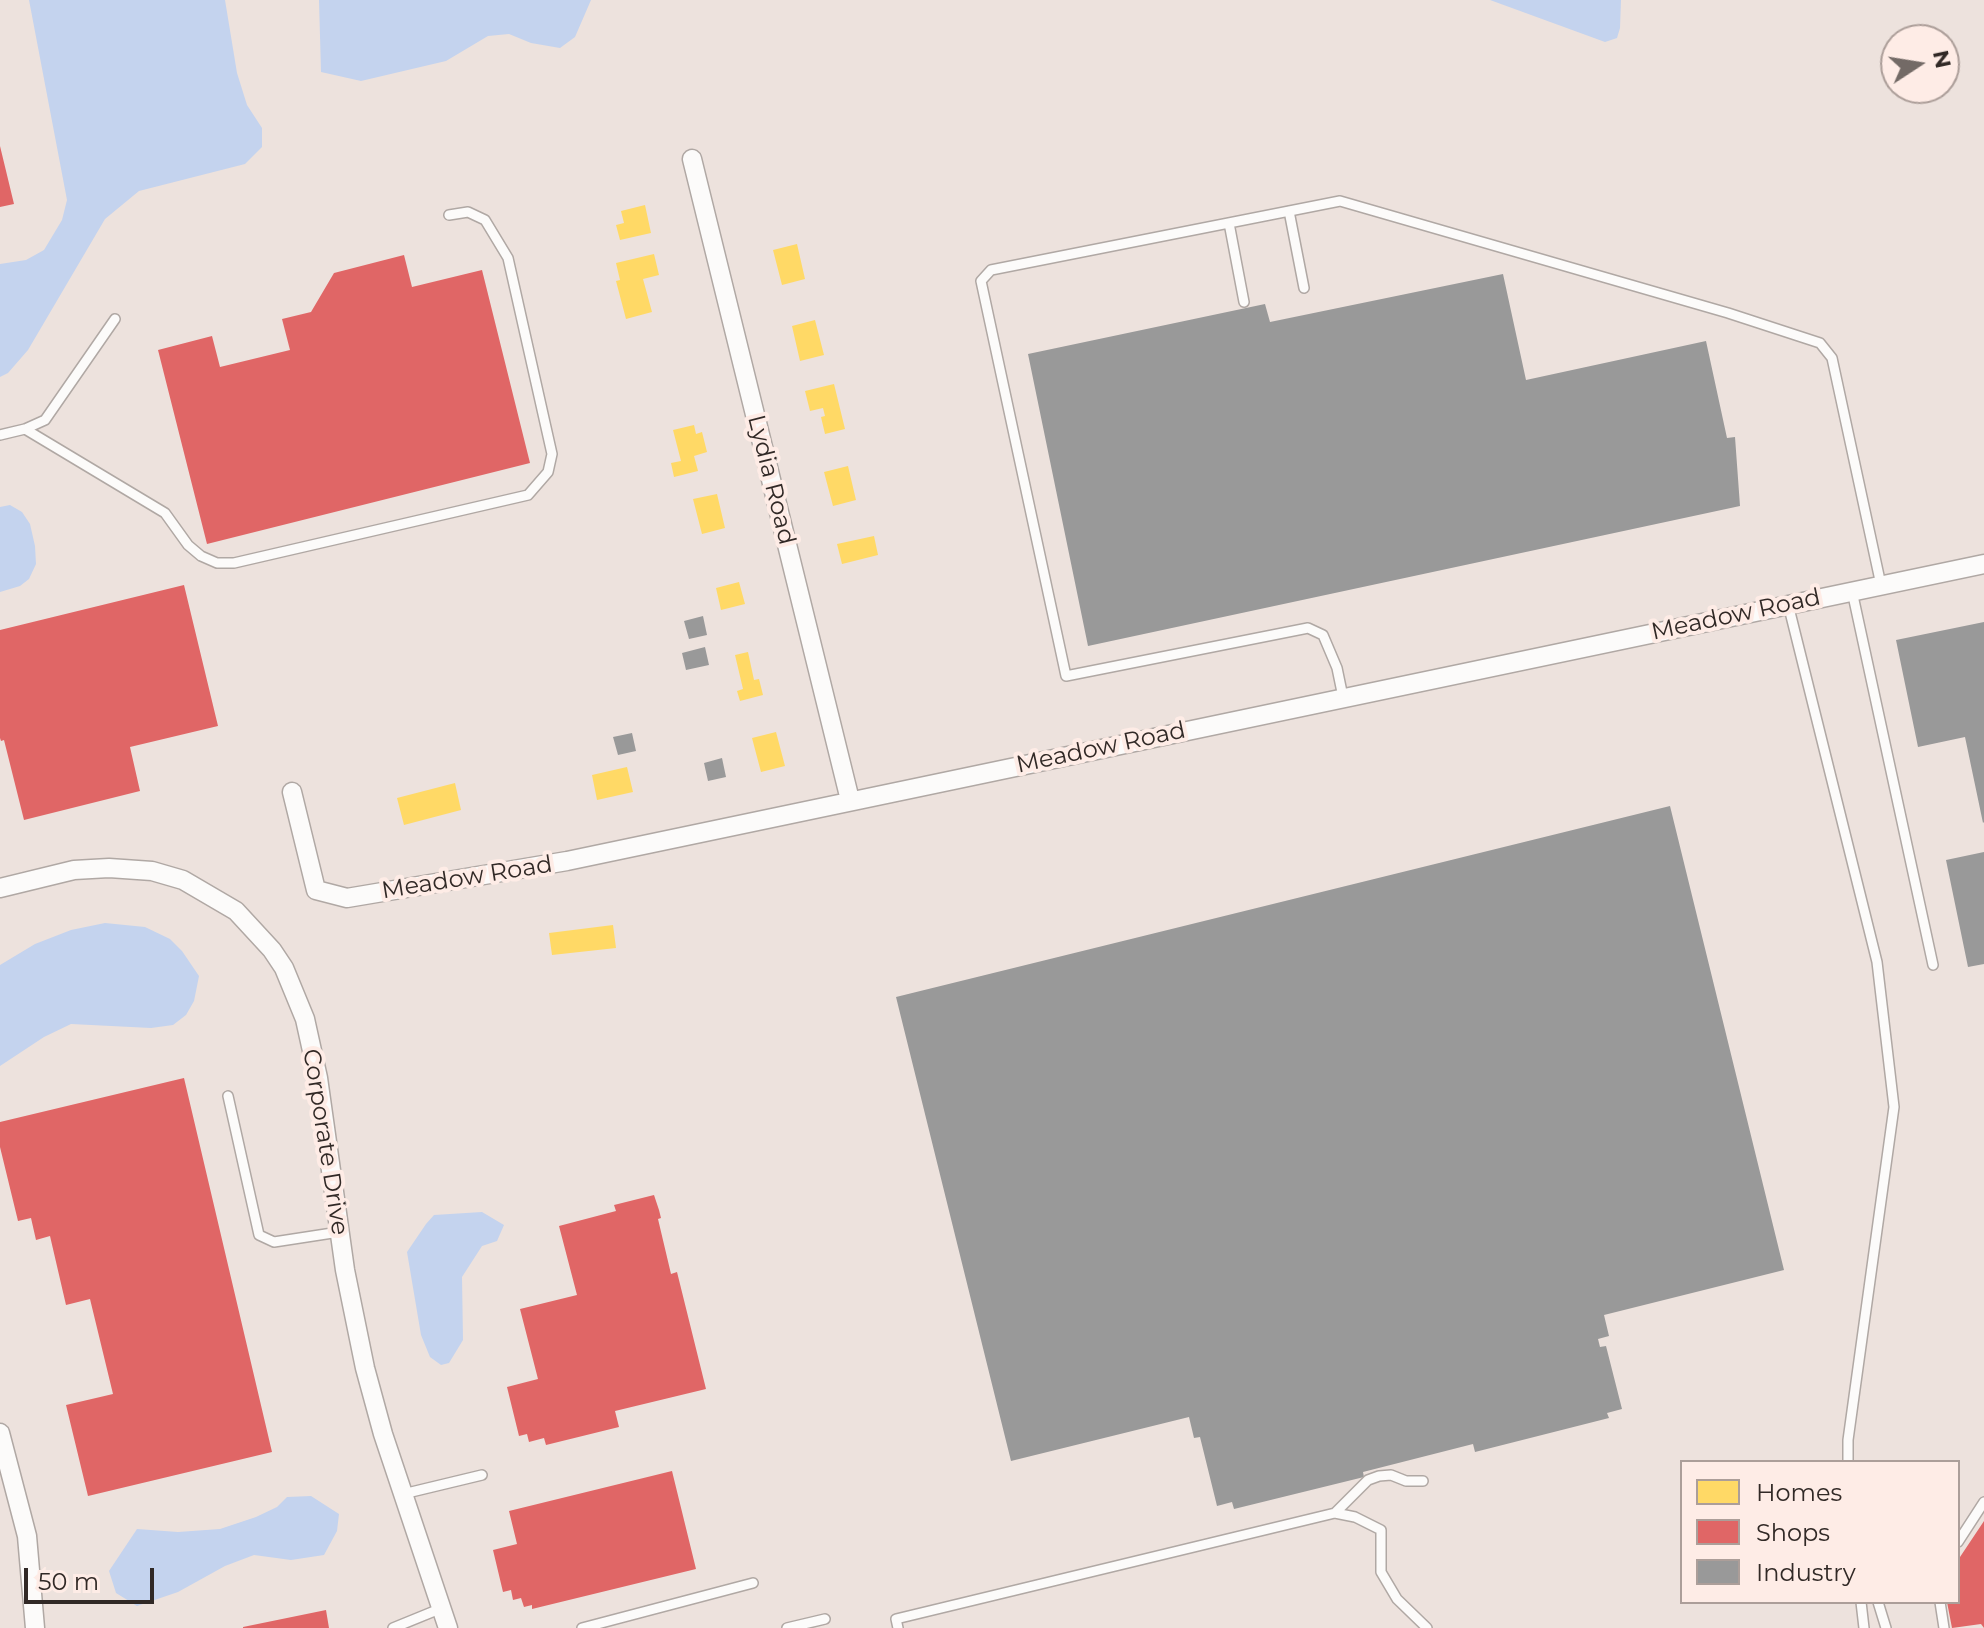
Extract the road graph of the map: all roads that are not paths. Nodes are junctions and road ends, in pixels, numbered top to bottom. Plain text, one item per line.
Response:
1 (692, 159) dead end
2 (1289, 211) junction
3 (449, 215) dead end
4 (1229, 223) junction
5 (1304, 288) dead end
6 (1244, 302) dead end
7 (115, 319) dead end
8 (25, 429) junction
9 (0, 435) edge
10 (1984, 564) edge
11 (1881, 585) junction
12 (1852, 591) junction
13 (1788, 604) junction
14 (1343, 697) junction
15 (292, 792) dead end
16 (850, 800) junction
17 (0, 888) edge
18 (1933, 965) dead end
19 (228, 1096) dead end
20 (339, 1232) junction
21 (0, 1433) edge
22 (1848, 1460) edge
23 (482, 1475) dead end
24 (1423, 1481) dead end
25 (403, 1494) junction
26 (1984, 1502) edge
27 (1335, 1513) junction
28 (1960, 1539) edge
29 (753, 1583) dead end
30 (1861, 1604) edge
31 (1879, 1604) edge
32 (1940, 1604) edge
33 (442, 1608) junction
34 (825, 1619) dead end
35 (35, 1628) edge
36 (393, 1628) edge
37 (448, 1628) edge
38 (582, 1628) edge
39 (787, 1628) edge
40 (898, 1628) edge
41 (1427, 1628) edge
42 (1864, 1628) edge
43 (1886, 1628) edge
44 (1944, 1628) edge

1 - 16 street, Lydia Road
2 - 4 lane
2 - 5 lane
2 - 11 lane
3 - 8 lane
4 - 6 lane
4 - 14 lane
7 - 8 lane
8 - 9 lane
10 - 11 street, Meadow Road
11 - 12 street, Meadow Road
12 - 13 street, Meadow Road
12 - 18 lane
13 - 14 street, Meadow Road
13 - 22 lane
14 - 16 street, Meadow Road
15 - 16 street, Meadow Road
17 - 20 street, Corporate Drive
19 - 20 lane
20 - 25 street, Corporate Drive
21 - 35 street
23 - 25 lane
24 - 27 lane
25 - 33 street, Corporate Drive
26 - 28 lane
27 - 40 lane
27 - 41 lane
29 - 38 lane
30 - 42 lane
31 - 43 lane
32 - 44 lane
33 - 36 lane
33 - 37 street, Corporate Drive
34 - 39 lane

